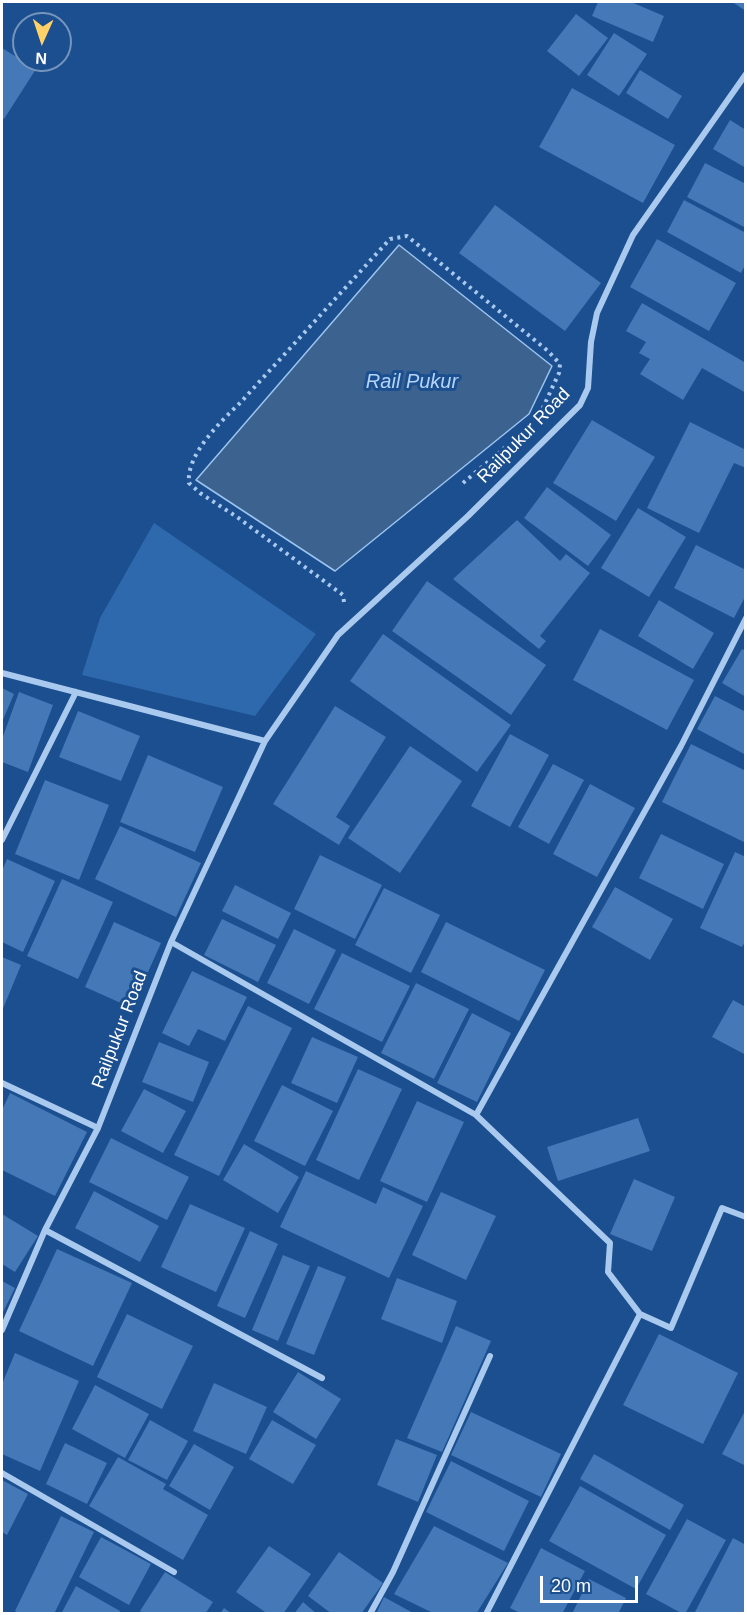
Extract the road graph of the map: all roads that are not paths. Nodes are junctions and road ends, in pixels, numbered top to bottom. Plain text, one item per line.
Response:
1 (746, 74) edge
2 (746, 618) edge
3 (2, 673) edge
4 (76, 692) junction
5 (265, 741) junction
6 (2, 840) edge
7 (171, 942) junction
8 (2, 1083) edge
9 (476, 1115) junction
10 (98, 1128) junction
11 (746, 1217) edge
12 (45, 1230) junction
13 (640, 1314) junction
14 (2, 1330) edge
15 (490, 1356) dead end
16 (322, 1378) dead end
17 (2, 1473) edge
18 (174, 1572) dead end
19 (370, 1614) edge
20 (486, 1614) edge

1 - 5 street, Railpukur Road
2 - 9 street
3 - 4 street
4 - 5 street
4 - 6 street
5 - 7 street, Railpukur Road
7 - 9 street
7 - 10 street, Railpukur Road
8 - 10 street
9 - 13 street
10 - 12 street, Railpukur Road
11 - 13 street
12 - 14 street, Railpukur Road
12 - 16 street
13 - 20 street
15 - 19 street
17 - 18 street

